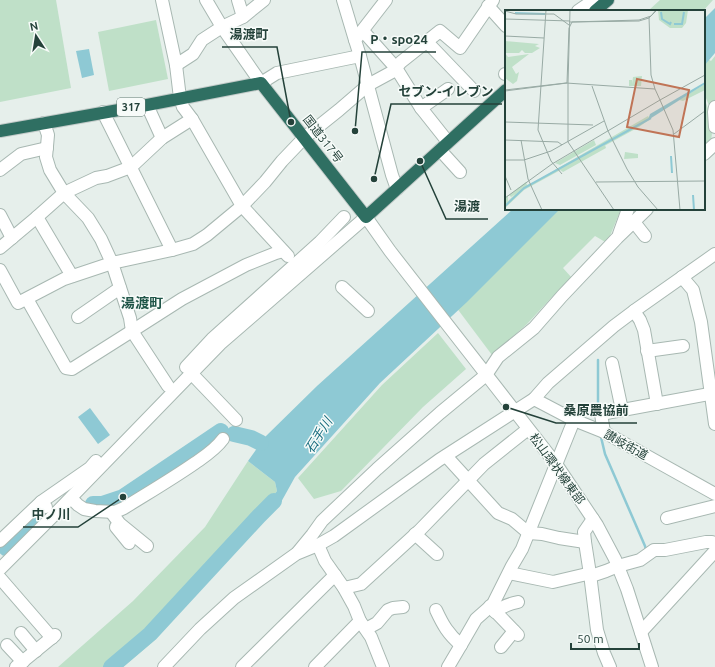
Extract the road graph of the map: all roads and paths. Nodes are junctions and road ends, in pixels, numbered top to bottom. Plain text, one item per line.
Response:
1 (162, 0) edge
2 (206, 0) edge
3 (238, 0) edge
4 (264, 0) edge
5 (343, 0) edge
6 (386, 0) edge
7 (581, 0) edge
8 (488, 3) edge
9 (600, 3) edge
10 (572, 10) edge
11 (579, 10) edge
12 (243, 17) junction
13 (505, 25) edge
14 (222, 27) junction
15 (363, 31) junction
16 (355, 40) junction
17 (427, 42) junction
18 (360, 56) junction
19 (176, 65) junction
20 (396, 68) junction
21 (262, 83) junction
22 (368, 85) junction
23 (448, 89) dead end
24 (474, 91) dead end
25 (505, 91) edge
26 (180, 98) junction
27 (147, 105) junction
28 (715, 107) edge
29 (421, 108) junction
30 (103, 112) junction
31 (192, 119) junction
32 (44, 123) junction
33 (715, 127) edge
34 (0, 131) edge
35 (162, 138) junction
36 (304, 138) junction
37 (715, 144) edge
38 (444, 146) junction
39 (47, 148) junction
40 (705, 153) edge
41 (131, 166) junction
42 (0, 170) edge
43 (460, 172) dead end
44 (397, 189) junction
45 (64, 193) junction
46 (242, 206) junction
47 (628, 210) edge
48 (646, 210) edge
49 (0, 215) edge
50 (344, 217) dead end
51 (366, 217) junction
52 (37, 218) junction
53 (634, 222) junction
54 (645, 236) dead end
55 (12, 238) junction
56 (617, 238) junction
57 (0, 248) edge
58 (172, 250) junction
59 (283, 251) junction
60 (715, 254) edge
61 (112, 263) junction
62 (295, 263) junction
63 (0, 270) edge
64 (72, 276) junction
65 (682, 277) junction
66 (342, 287) dead end
67 (120, 288) junction
68 (27, 299) junction
69 (368, 311) dead end
70 (634, 311) junction
71 (78, 317) dead end
72 (132, 332) junction
73 (683, 346) dead end
74 (647, 351) junction
75 (612, 363) dead end
76 (191, 373) junction
77 (486, 375) junction
78 (168, 386) junction
79 (713, 394) edge
80 (534, 399) junction
81 (656, 404) junction
82 (622, 410) junction
83 (514, 412) junction
84 (236, 420) dead end
85 (574, 420) junction
86 (715, 424) edge
87 (528, 429) junction
88 (604, 432) junction
89 (223, 440) dead end
90 (446, 456) junction
91 (556, 464) junction
92 (468, 481) junction
93 (715, 494) edge
94 (71, 498) junction
95 (41, 502) junction
96 (715, 506) edge
97 (107, 512) junction
98 (54, 515) junction
99 (667, 518) dead end
100 (593, 519) junction
101 (529, 533) junction
102 (415, 534) junction
103 (0, 540) edge
104 (585, 542) junction
105 (129, 543) dead end
106 (715, 544) edge
107 (318, 545) junction
108 (147, 546) dead end
109 (715, 551) edge
110 (296, 554) junction
111 (437, 554) dead end
112 (618, 566) junction
113 (0, 569) edge
114 (509, 573) junction
115 (590, 574) junction
116 (335, 575) junction
117 (0, 578) edge
118 (344, 588) junction
119 (518, 602) dead end
120 (403, 607) dead end
121 (493, 609) junction
122 (436, 610) dead end
123 (363, 625) junction
124 (641, 632) junction
125 (21, 633) dead end
126 (6, 644) dead end
127 (461, 645) junction
128 (501, 648) dead end
129 (36, 651) junction
130 (19, 664) edge
131 (164, 667) edge
132 (242, 667) edge
133 (316, 667) edge
134 (383, 667) edge
135 (448, 667) edge
136 (610, 667) edge
137 (652, 667) edge

1 - 19 street
2 - 14 street
3 - 12 street
4 - 12 street
5 - 16 street
6 - 15 street
7 - 10 street
8 - 13 street
8 - 17 street
9 - 11 street
12 - 14 street
14 - 19 street
14 - 21 street
15 - 16 street
15 - 20 street
16 - 18 street
17 - 20 street
17 - 24 street
18 - 21 street
18 - 22 street
19 - 26 street
20 - 22 street
20 - 29 street
21 - 26 highway, 317
21 - 36 highway, 国道317号
22 - 36 street
22 - 44 street
23 - 29 street
25 - 38 highway
26 - 27 highway, 317
26 - 31 street
27 - 30 highway, 317
27 - 35 street
28 - 33 street
29 - 38 street
30 - 32 highway, 317
30 - 41 street
31 - 35 street
31 - 46 street
32 - 34 highway, 317
32 - 39 street
35 - 41 street
36 - 46 street
36 - 51 highway, 国道317号
37 - 40 street
38 - 43 street
38 - 44 highway
39 - 42 street
39 - 45 street
41 - 45 street
41 - 58 street
44 - 51 highway
45 - 52 street
45 - 61 street
46 - 58 street
46 - 59 street
47 - 56 street
48 - 53 street
49 - 55 street
50 - 62 street
51 - 76 street
51 - 77 street, 松山環状線東部
52 - 55 street
52 - 64 street
53 - 54 street
53 - 56 street
55 - 57 street
56 - 77 street
58 - 61 street
59 - 62 street
59 - 72 street
60 - 65 street
61 - 64 street
61 - 67 street
62 - 78 street
63 - 68 street
64 - 68 street
65 - 70 street
65 - 79 street
66 - 69 street
67 - 71 street
67 - 72 street
68 - 72 street
70 - 74 street
70 - 80 street
72 - 78 street
73 - 74 street
74 - 81 street
75 - 82 street
76 - 84 street
76 - 94 street
77 - 83 street, 松山環状線東部
77 - 110 street
78 - 95 street
79 - 81 street
79 - 86 street
80 - 83 street
80 - 85 street, 讃岐街道
81 - 82 street
82 - 88 street
83 - 87 street, 松山環状線東部
83 - 90 street
85 - 88 street, 讃岐街道
85 - 91 street
87 - 91 street, 松山環状線東部
87 - 92 street
88 - 93 street, 讃岐街道
89 - 97 street
90 - 92 street
90 - 107 street
91 - 100 street, 松山環状線東部
91 - 101 street
92 - 101 street
92 - 102 street
94 - 97 street
94 - 98 street
95 - 98 street
95 - 103 street
96 - 99 street
97 - 105 street
97 - 108 street
98 - 113 street
100 - 104 street
100 - 112 street, 松山環状線東部
101 - 104 street
101 - 114 street
102 - 111 street
102 - 118 street
104 - 115 street
106 - 112 street
107 - 110 street
107 - 116 street
109 - 124 street
110 - 131 street
112 - 115 street
112 - 124 street, 松山環状線東部
114 - 115 street
114 - 121 street
115 - 136 street
116 - 118 street
116 - 132 street
117 - 129 street
118 - 123 street
119 - 121 street
120 - 123 street
121 - 127 street
121 - 128 street
122 - 127 street
123 - 133 street
123 - 134 street
124 - 137 street, 松山環状線東部
125 - 129 street
126 - 130 street
127 - 135 street
129 - 130 street

